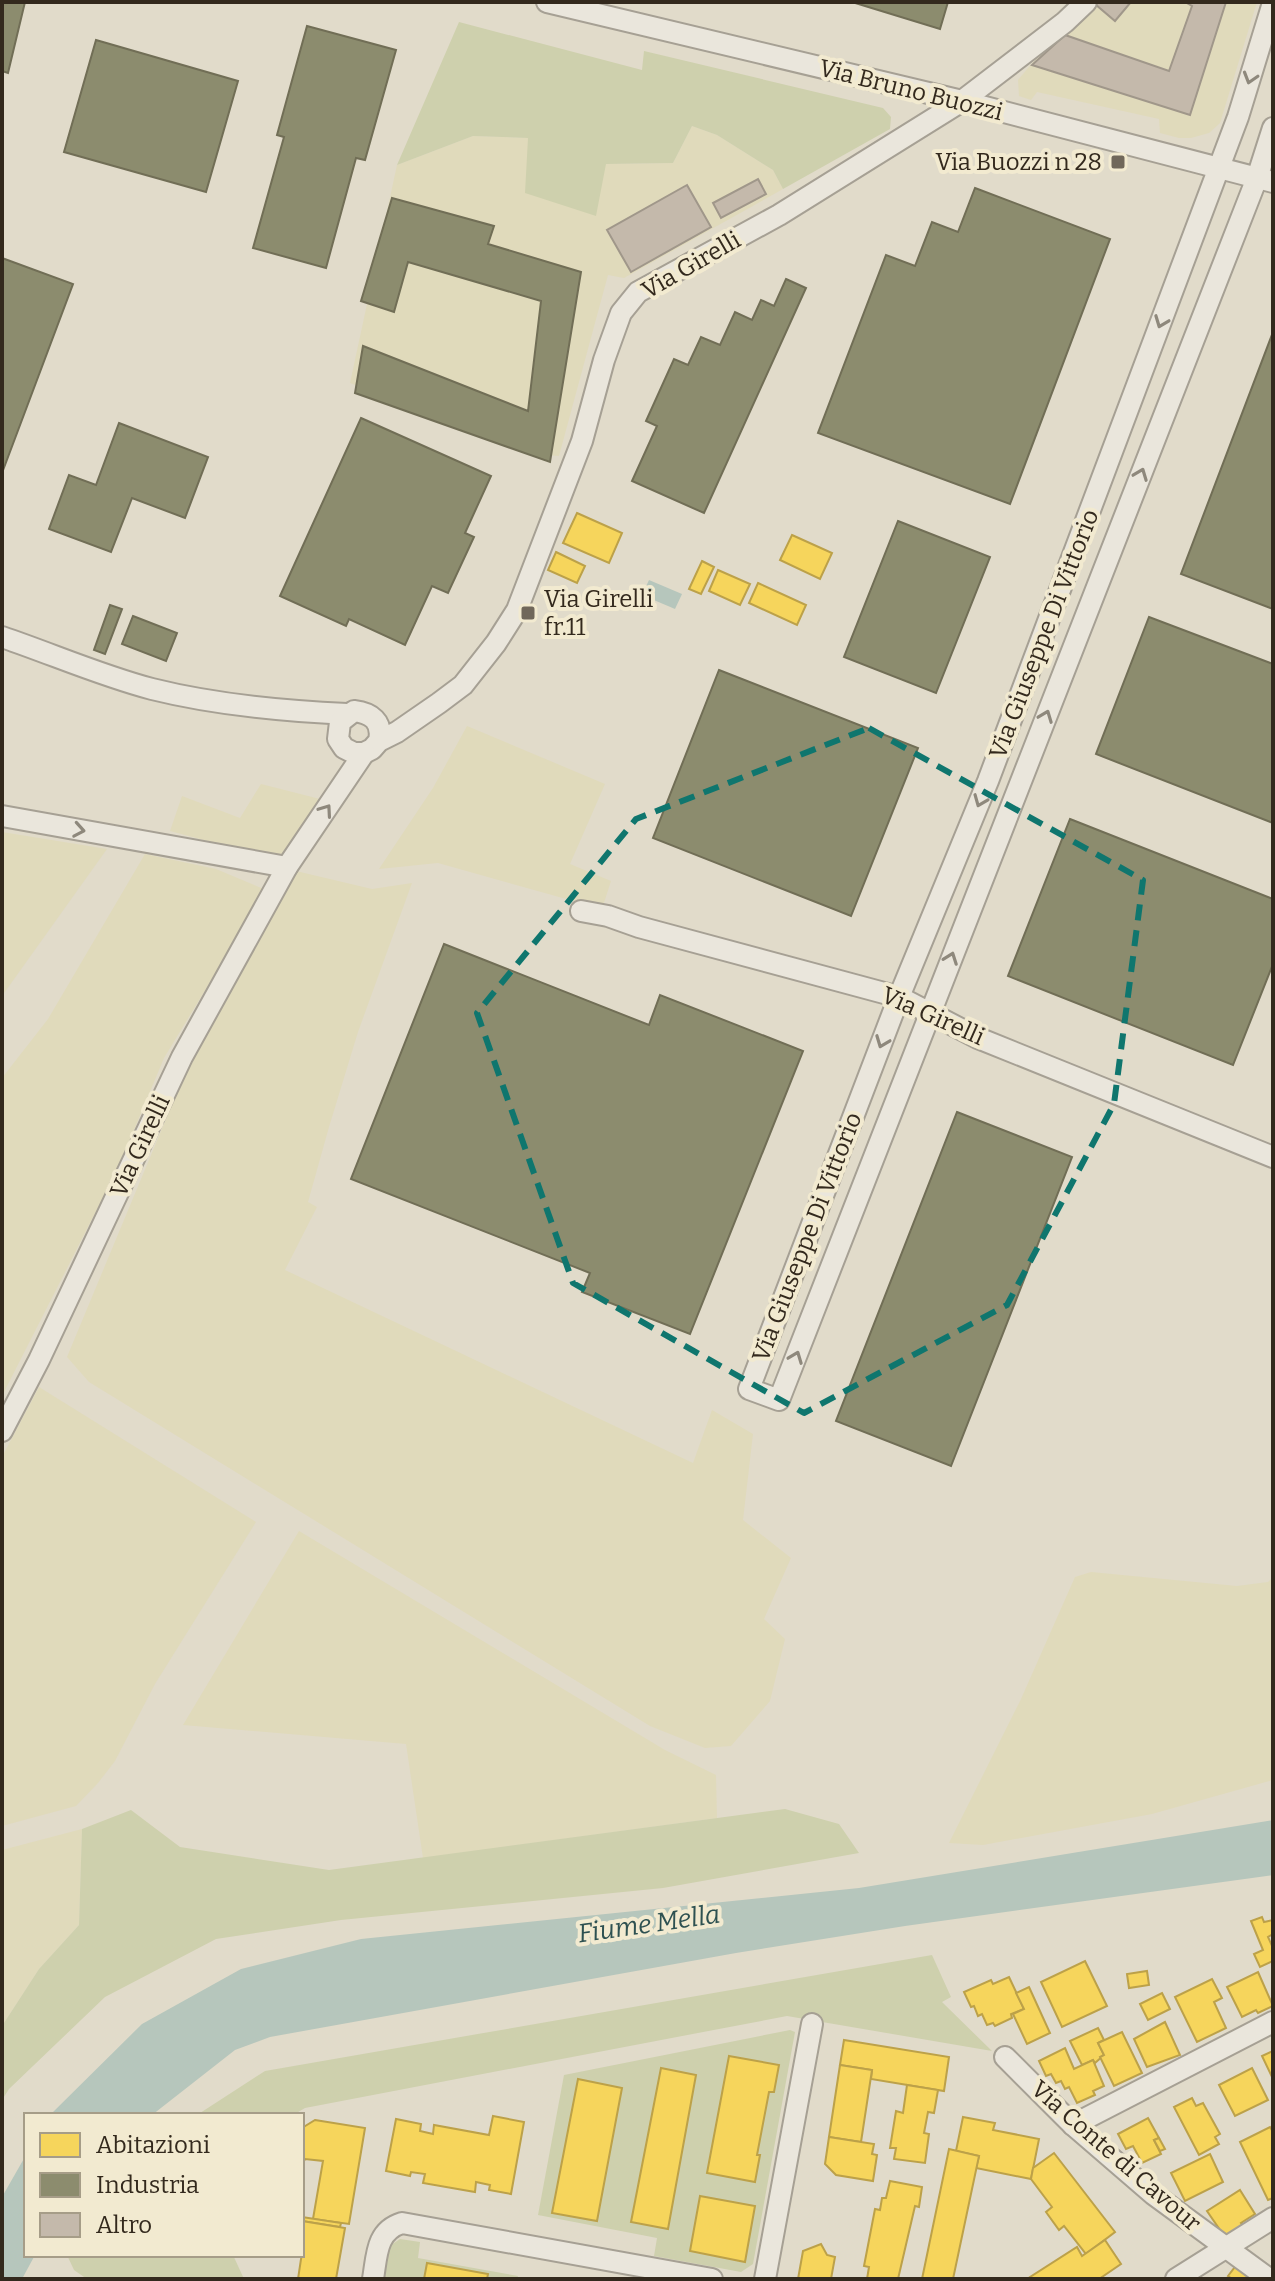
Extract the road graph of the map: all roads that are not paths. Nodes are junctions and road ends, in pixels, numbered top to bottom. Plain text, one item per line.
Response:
1 (547, 2) edge
2 (1086, 2) edge
3 (1273, 3) edge
4 (962, 101) junction
5 (1273, 128) edge
6 (1218, 168) junction
7 (1265, 180) edge
8 (2, 637) edge
9 (439, 703) junction
10 (287, 712) junction
11 (347, 714) junction
12 (374, 717) junction
13 (338, 739) junction
14 (371, 747) junction
15 (2, 816) edge
16 (287, 867) junction
17 (581, 911) dead end
18 (899, 997) junction
19 (931, 1015) junction
20 (1273, 1157) edge
21 (2, 1431) edge
22 (1273, 2022) edge
23 (812, 2024) dead end
24 (1005, 2057) dead end
25 (1073, 2125) junction
26 (1273, 2218) edge
27 (1225, 2248) junction
28 (373, 2279) edge
29 (712, 2279) edge
30 (765, 2279) edge
31 (1176, 2279) edge
32 (1269, 2279) edge

1 - 4 street, Via Bruno Buozzi
2 - 4 street, Via Girelli
3 -> 6 street, Via Giuseppe Di Vittorio
4 - 6 street, Via Bruno Buozzi
4 - 9 street, Via Girelli
5 - 7 street, Via Giuseppe Di Vittorio
6 - 7 street, Via Bruno Buozzi
6 -> 18 street, Via Giuseppe Di Vittorio
19 -> 7 street, Via Giuseppe Di Vittorio
8 - 10 street
9 - 12 street, Via Girelli
9 - 14 street, Via Girelli
10 - 11 street, Via Girelli
10 - 13 street
11 - 12 street, Via Girelli
11 - 13 street
12 - 14 street
13 - 14 street
16 -> 14 street, Via Girelli
15 -> 16 street
16 - 21 street, Via Girelli
17 - 18 street, Via Girelli
18 - 19 street, Via Girelli
18 -> 19 street, Via Giuseppe Di Vittorio
19 - 20 street, Via Girelli
22 - 25 street
23 - 30 street
24 - 25 street, Via Conte di Cavour
25 - 27 street, Via Conte di Cavour
26 - 27 street
27 - 31 street
27 - 32 street, Via Conte di Cavour
28 - 29 street

